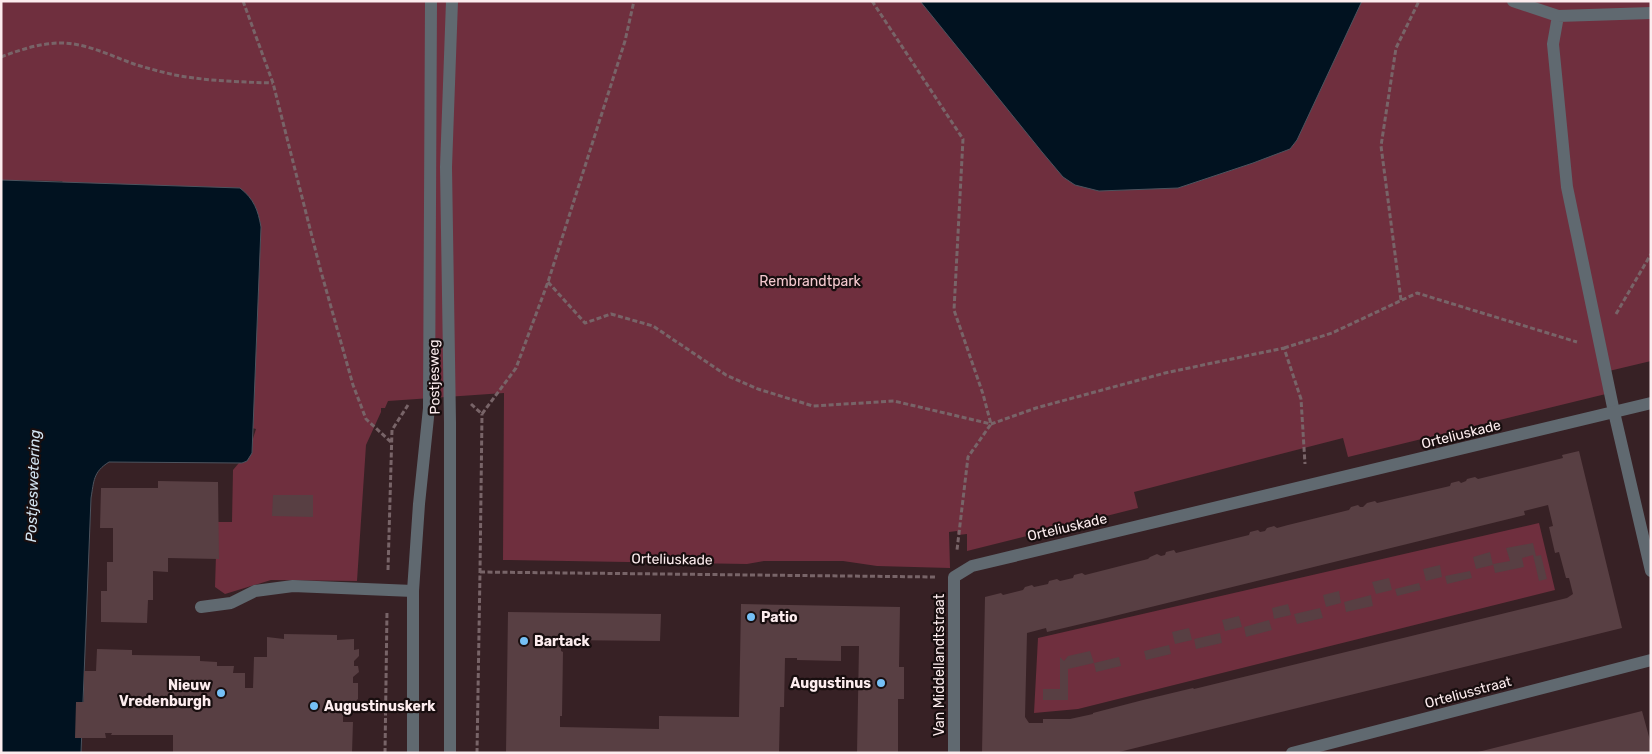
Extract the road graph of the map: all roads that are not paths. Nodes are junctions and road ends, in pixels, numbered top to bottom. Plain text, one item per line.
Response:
1 (431, 1) edge
2 (452, 1) edge
3 (1513, 1) edge
4 (1651, 13) edge
5 (1558, 16) junction
6 (1651, 403) edge
7 (1614, 412) junction
8 (1651, 571) edge
9 (954, 577) joint
10 (413, 591) junction
11 (201, 607) dead end
12 (1651, 660) edge
13 (413, 753) edge
14 (450, 753) edge
15 (954, 753) edge
16 (1292, 753) edge

1 - 10 street, Postjesweg
2 - 14 street, Postjesweg
3 - 5 street
4 - 5 street
5 - 7 street
6 - 7 street, Orteliuskade
7 - 8 street
7 - 9 street, Orteliuskade
9 - 15 street, Van Middellandtstraat
10 - 11 street
10 - 13 street, Postjesweg
12 - 16 street, Orteliusstraat

